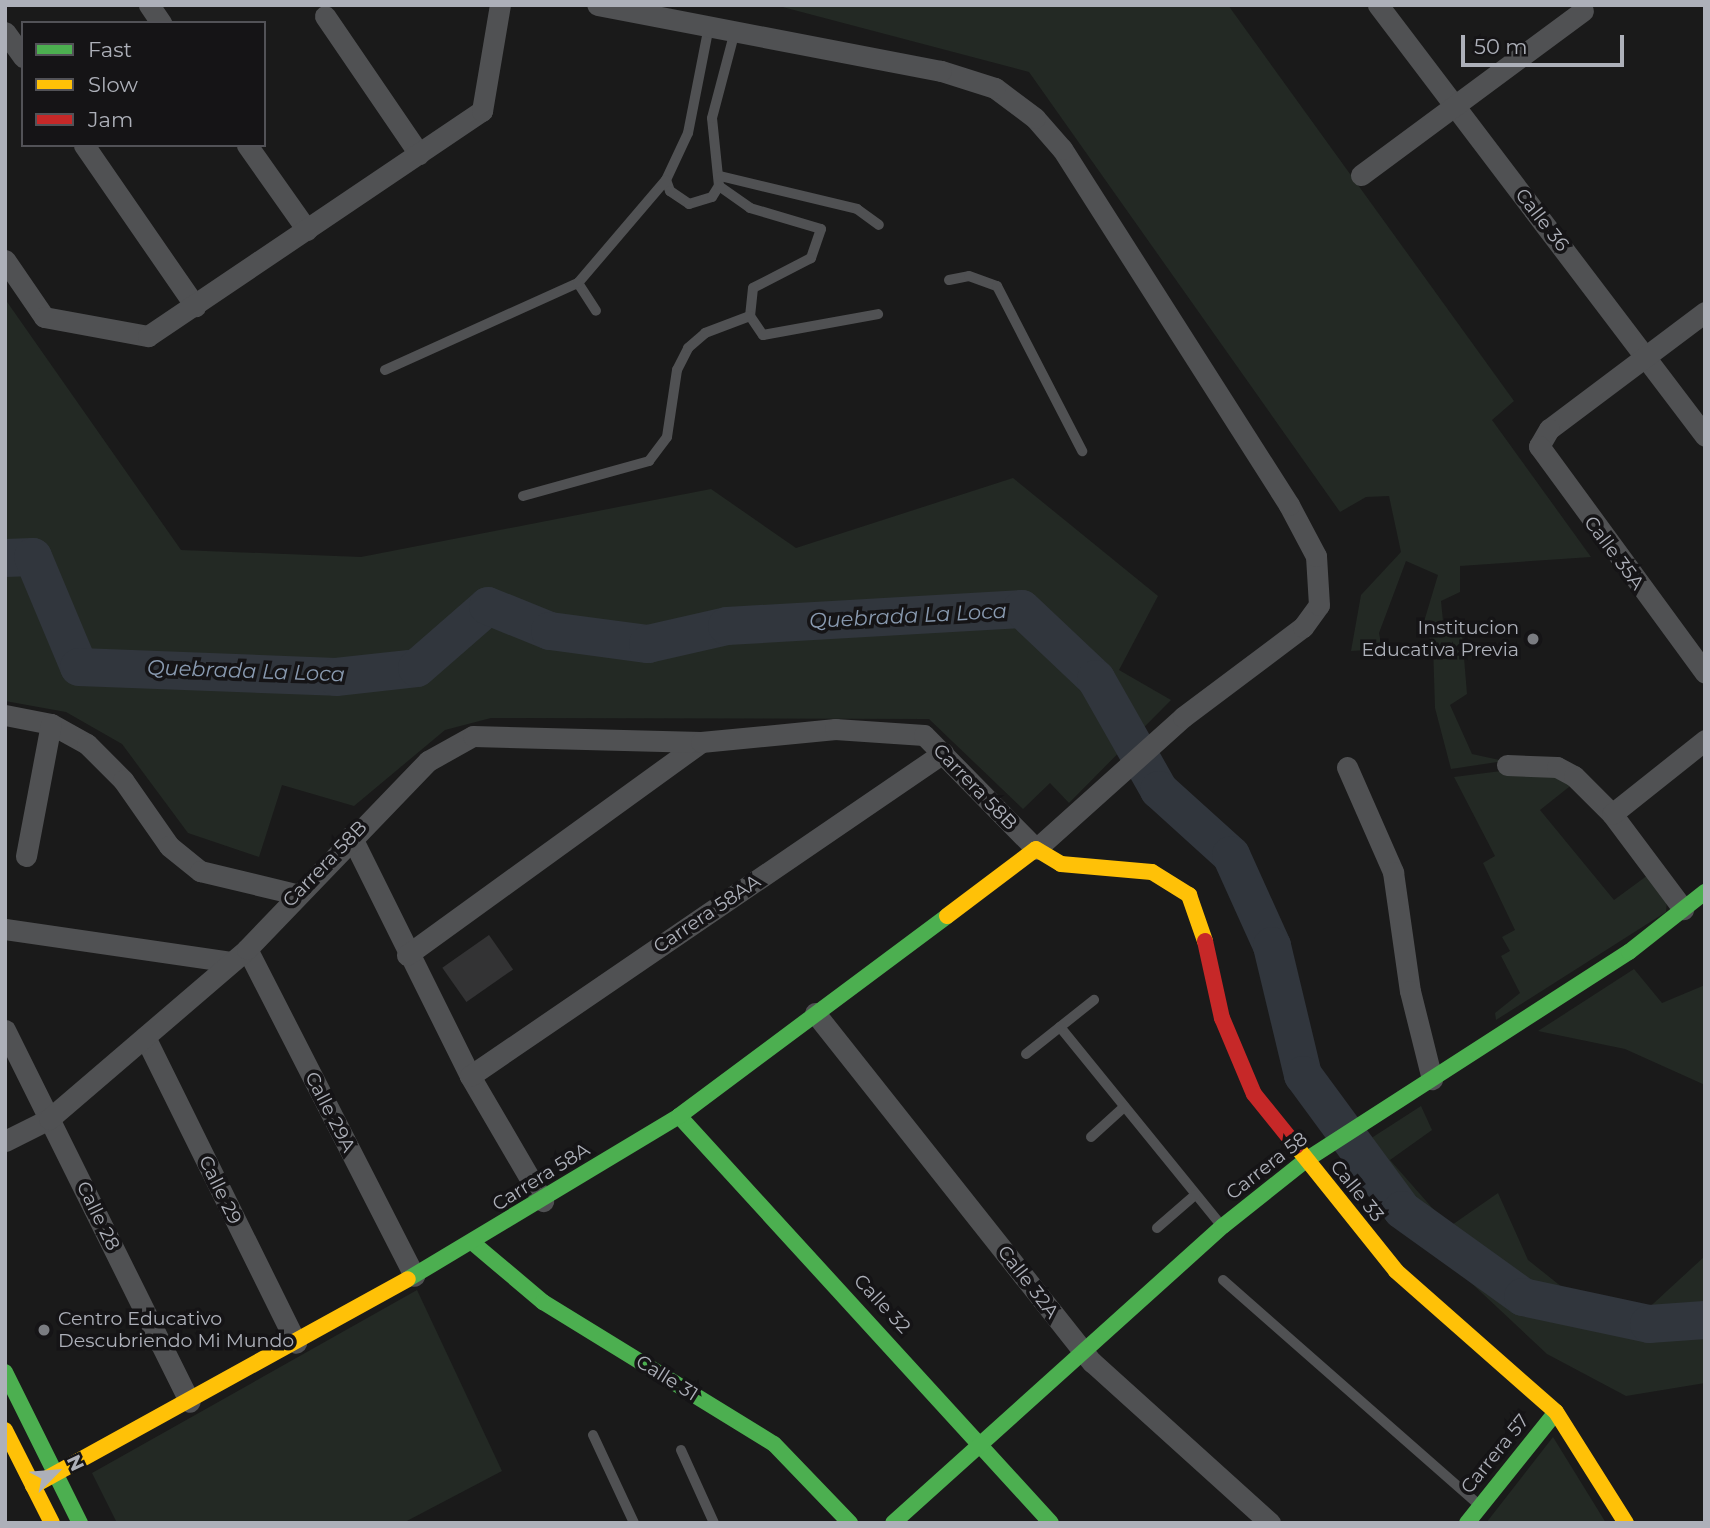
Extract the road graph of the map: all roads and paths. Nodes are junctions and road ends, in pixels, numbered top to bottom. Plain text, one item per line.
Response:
1 (149, 5) edge
2 (500, 5) edge
3 (597, 5) edge
4 (1378, 5) edge
5 (1583, 11) dead end
6 (325, 16) dead end
7 (160, 21) edge
8 (709, 26) junction
9 (735, 31) junction
10 (5, 32) edge
11 (21, 54) edge
12 (1454, 106) junction
13 (85, 147) edge
14 (248, 147) edge
15 (419, 153) junction
16 (1361, 175) dead end
17 (666, 180) junction
18 (720, 181) junction
19 (880, 225) dead end
20 (307, 230) junction
21 (5, 260) edge
22 (949, 280) dead end
23 (578, 283) junction
24 (195, 306) junction
25 (596, 311) dead end
26 (1705, 312) edge
27 (878, 314) dead end
28 (750, 316) junction
29 (1647, 355) junction
30 (385, 370) dead end
31 (1705, 436) edge
32 (1083, 451) dead end
33 (523, 496) dead end
34 (1705, 673) edge
35 (5, 715) edge
36 (51, 724) junction
37 (1705, 740) edge
38 (701, 742) junction
39 (943, 753) junction
40 (1507, 765) dead end
41 (1347, 767) dead end
42 (1612, 814) junction
43 (351, 836) junction
44 (1036, 849) junction
45 (26, 856) dead end
46 (1705, 892) edge
47 (296, 894) junction
48 (1683, 909) junction
49 (5, 929) edge
50 (239, 955) junction
51 (407, 955) junction
52 (1094, 1000) dead end
53 (815, 1013) junction
54 (1060, 1027) junction
55 (5, 1030) edge
56 (145, 1037) junction
57 (1026, 1054) dead end
58 (470, 1076) junction
59 (1432, 1079) junction
60 (1124, 1107) junction
61 (679, 1116) junction
62 (49, 1119) junction
63 (1091, 1137) dead end
64 (5, 1141) edge
65 (1306, 1160) junction
66 (1195, 1195) junction
67 (543, 1201) junction
68 (1223, 1226) junction
69 (1157, 1228) dead end
70 (473, 1243) junction
71 (414, 1276) junction
72 (1223, 1280) dead end
73 (296, 1343) junction
74 (1085, 1353) junction
75 (5, 1372) edge
76 (190, 1402) junction
77 (1556, 1412) junction
78 (5, 1430) edge
79 (593, 1435) dead end
80 (983, 1445) junction
81 (681, 1450) dead end
82 (56, 1474) junction
83 (33, 1486) junction
84 (1480, 1506) junction
85 (52, 1523) edge
86 (80, 1523) edge
87 (634, 1523) edge
88 (714, 1523) edge
89 (850, 1523) edge
90 (893, 1523) edge
91 (1051, 1523) edge
92 (1270, 1523) edge
93 (1466, 1523) edge
94 (1626, 1523) edge

1 - 7 street
2 - 15 street
3 - 8 street
4 - 12 street, Calle 36
5 - 12 street
6 - 15 street
8 - 9 street
8 - 17 lane
9 - 18 lane
9 - 44 street
10 - 11 street
12 - 16 street
12 - 29 street, Calle 36
13 - 24 street
14 - 20 street
15 - 20 street
17 - 18 lane
17 - 23 lane
18 - 19 lane
18 - 28 lane
20 - 24 street
21 - 24 street
22 - 32 lane
23 - 25 lane
23 - 30 lane
26 - 29 street
27 - 28 lane
28 - 33 lane
29 - 31 street, Calle 36
29 - 34 street, Calle 35A
35 - 36 street
36 - 45 street
36 - 47 street
37 - 42 street
38 - 39 street, Carrera 58B
38 - 43 street, Carrera 58B
38 - 51 street
39 - 44 street, Carrera 58B
39 - 58 street, Carrera 58AA
40 - 42 street
41 - 59 street
42 - 48 street
43 - 47 street, Carrera 58B
43 - 51 street
44 - 53 street, Carrera 58A
44 - 65 street, Calle 33
46 - 48 street, Carrera 58
47 - 50 street, Carrera 58B
48 - 59 street, Carrera 58
49 - 50 street
50 - 56 street, Carrera 58B
50 - 71 street, Calle 29A
51 - 58 street
52 - 54 lane
53 - 61 street, Carrera 58A
53 - 74 street, Calle 32A
54 - 57 lane
54 - 60 lane
55 - 62 street, Calle 28
56 - 62 street, Carrera 58B
56 - 73 street, Calle 29
58 - 67 street
59 - 65 street, Carrera 58
60 - 63 lane
60 - 66 lane
61 - 67 street, Carrera 58A
61 - 80 street, Calle 32
62 - 64 street, Carrera 58B
62 - 76 street, Calle 28
65 - 68 street, Carrera 58
65 - 77 street, Calle 33
66 - 68 lane
66 - 69 lane
67 - 70 street, Carrera 58A
68 - 74 street, Carrera 58
70 - 71 street, Carrera 58A
70 - 89 street, Calle 31
71 - 73 street, Carrera 58A
72 - 84 lane
73 - 76 street, Carrera 58A
74 - 80 street, Carrera 58
74 - 92 street, Calle 32A
75 - 82 street
76 - 82 street, Carrera 58A
77 - 84 street, Carrera 57
77 - 94 street, Calle 33
78 - 83 street
79 - 87 lane
80 - 90 street, Carrera 58
80 - 91 street, Calle 32
81 - 88 lane
82 - 83 street, Carrera 58A
82 - 86 street
83 - 85 street
84 - 93 street, Carrera 57

